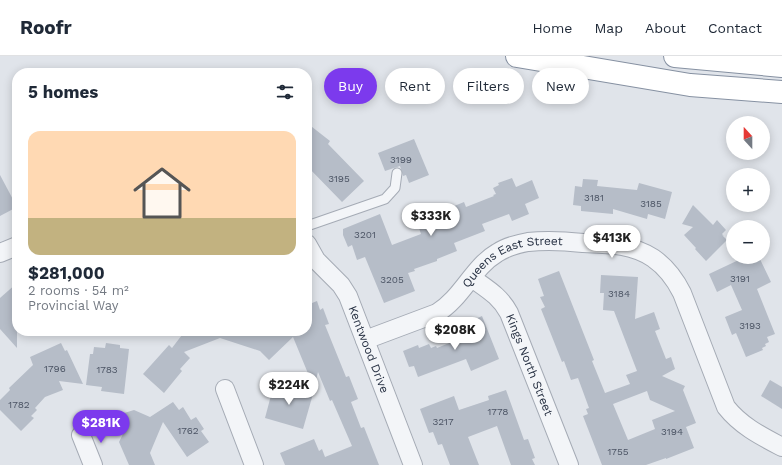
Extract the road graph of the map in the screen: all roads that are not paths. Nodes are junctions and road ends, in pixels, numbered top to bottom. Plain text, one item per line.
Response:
1 (517, 56) edge
2 (675, 56) edge
3 (782, 66) edge
4 (782, 92) edge
5 (397, 173) dead end
6 (312, 224) edge
7 (12, 248) edge
8 (0, 253) edge
9 (312, 253) edge
10 (472, 278) junction
11 (365, 340) junction
12 (225, 390) dead end
13 (82, 435) dead end
14 (782, 447) edge
15 (93, 465) edge
16 (254, 465) edge
17 (413, 465) edge
18 (569, 465) edge

1 - 4 highway
2 - 3 highway
5 - 6 lane
7 - 8 street
9 - 11 street, Kentwood Drive
10 - 11 street, Queens East Street
10 - 14 street, Queens East Street
10 - 18 street, Kings North Street
11 - 17 street, Kentwood Drive
12 - 16 street
13 - 15 street

